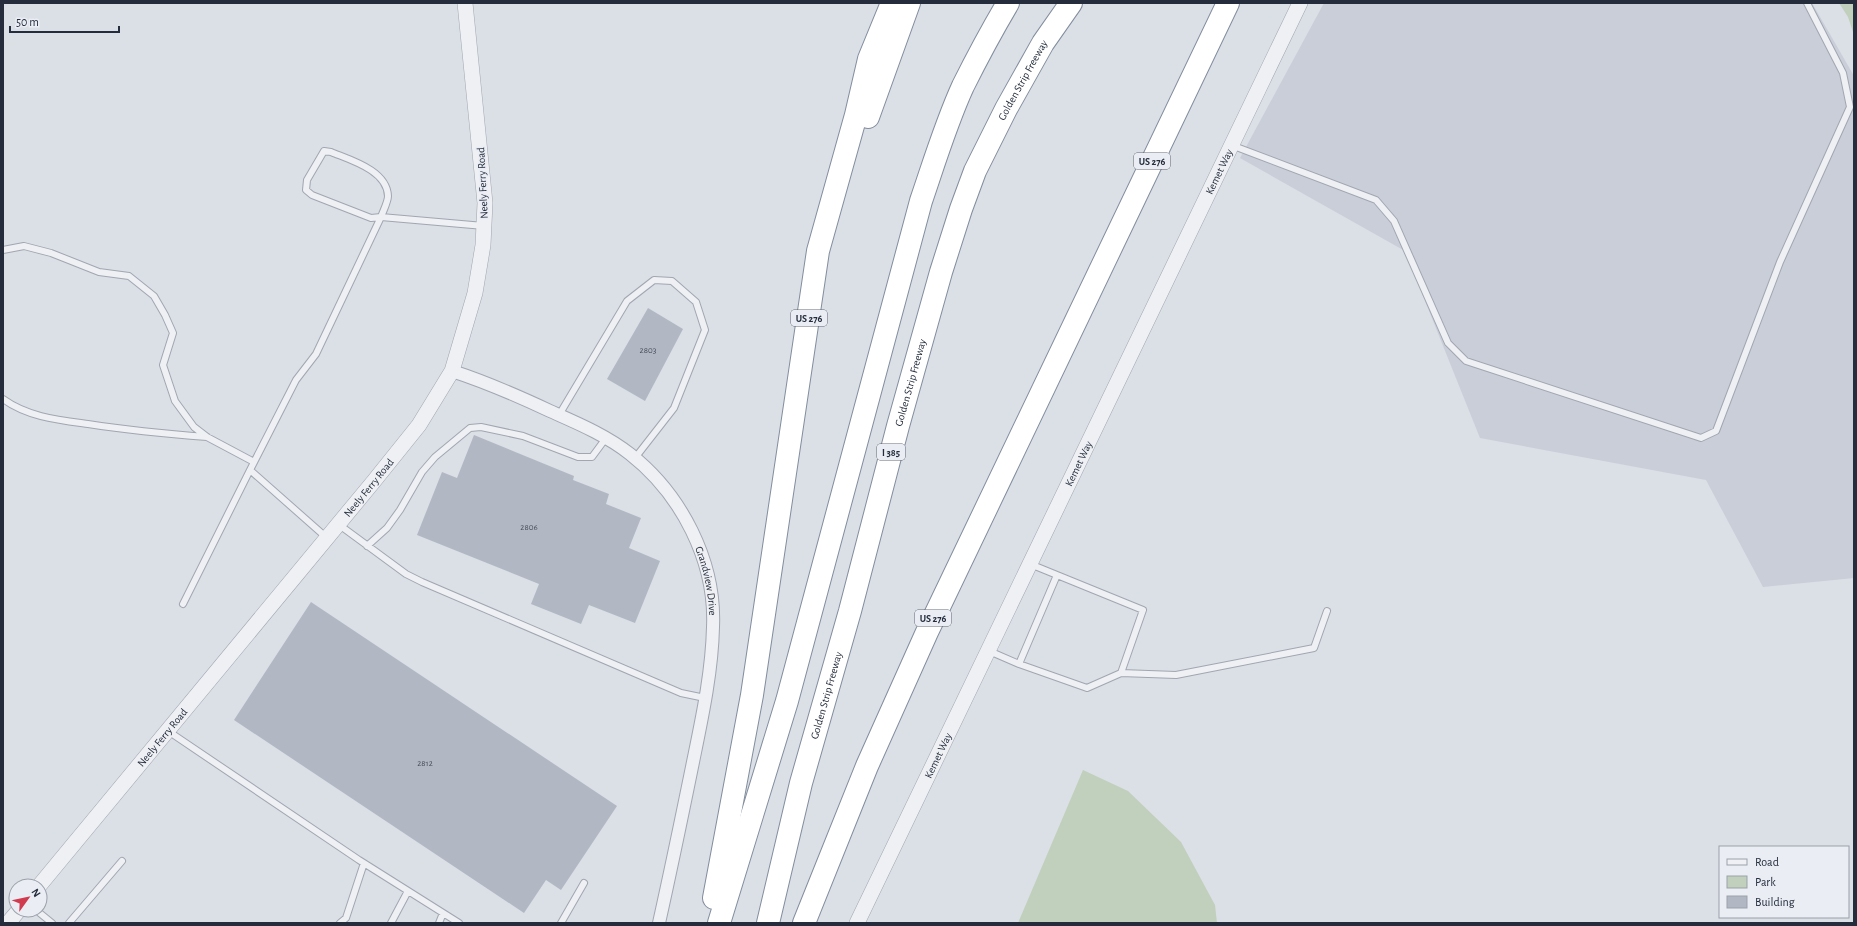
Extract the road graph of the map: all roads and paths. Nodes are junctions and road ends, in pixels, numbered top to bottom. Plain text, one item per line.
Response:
1 (465, 3) edge
2 (892, 3) edge
3 (909, 3) edge
4 (1008, 3) edge
5 (1071, 3) edge
6 (1228, 3) edge
7 (1300, 3) edge
8 (1807, 3) edge
9 (1847, 92) junction
10 (1854, 96) edge
11 (1231, 146) junction
12 (381, 217) junction
13 (484, 226) junction
14 (3, 250) edge
15 (818, 251) junction
16 (452, 371) junction
17 (3, 399) edge
18 (559, 415) junction
19 (207, 437) junction
20 (606, 438) junction
21 (635, 458) junction
22 (254, 462) junction
23 (250, 470) junction
24 (338, 524) junction
25 (327, 538) junction
26 (367, 546) junction
27 (1030, 564) junction
28 (1057, 575) junction
29 (183, 604) dead end
30 (1327, 611) dead end
31 (988, 651) junction
32 (1019, 664) junction
33 (1120, 673) junction
34 (705, 698) junction
35 (167, 730) junction
36 (122, 861) dead end
37 (364, 863) junction
38 (46, 878) edge
39 (584, 883) dead end
40 (408, 891) junction
41 (443, 913) junction
42 (69, 923) edge
43 (340, 923) edge
44 (391, 923) edge
45 (439, 923) edge
46 (459, 923) edge
47 (561, 923) edge
48 (659, 923) edge
49 (710, 923) edge
50 (719, 923) edge
51 (768, 923) edge
52 (804, 923) edge
53 (857, 923) edge

1 - 13 street, Neely Ferry Road
2 - 15 highway
3 - 15 highway, US 276
4 - 50 highway
5 - 51 highway, Golden Strip Freeway / I 385
6 - 52 highway, US 276
7 - 11 street, Kemet Way
8 - 9 lane
9 - 10 lane
9 - 11 lane
11 - 27 street, Kemet Way
12 - 12 lane
12 - 13 lane
12 - 22 lane
13 - 16 street, Neely Ferry Road
14 - 19 lane
15 - 49 highway, US 276
16 - 18 street, Grandview Drive
16 - 24 street, Neely Ferry Road
17 - 19 lane
18 - 20 street, Grandview Drive
18 - 21 lane
19 - 22 lane
20 - 21 street, Grandview Drive
20 - 26 lane
21 - 34 street, Grandview Drive
22 - 23 lane
23 - 25 lane
23 - 29 lane
24 - 25 street, Neely Ferry Road
24 - 26 lane
25 - 35 street, Neely Ferry Road
26 - 34 lane
27 - 28 lane
27 - 31 street, Kemet Way
28 - 32 lane
28 - 33 lane
30 - 33 lane
31 - 32 lane
31 - 53 street, Kemet Way
32 - 33 lane
34 - 48 street, Grandview Drive
35 - 37 lane
35 - 38 street, Neely Ferry Road
36 - 42 lane
37 - 40 lane
37 - 43 lane
39 - 47 lane
40 - 41 lane
40 - 44 lane
41 - 45 lane
41 - 46 lane

